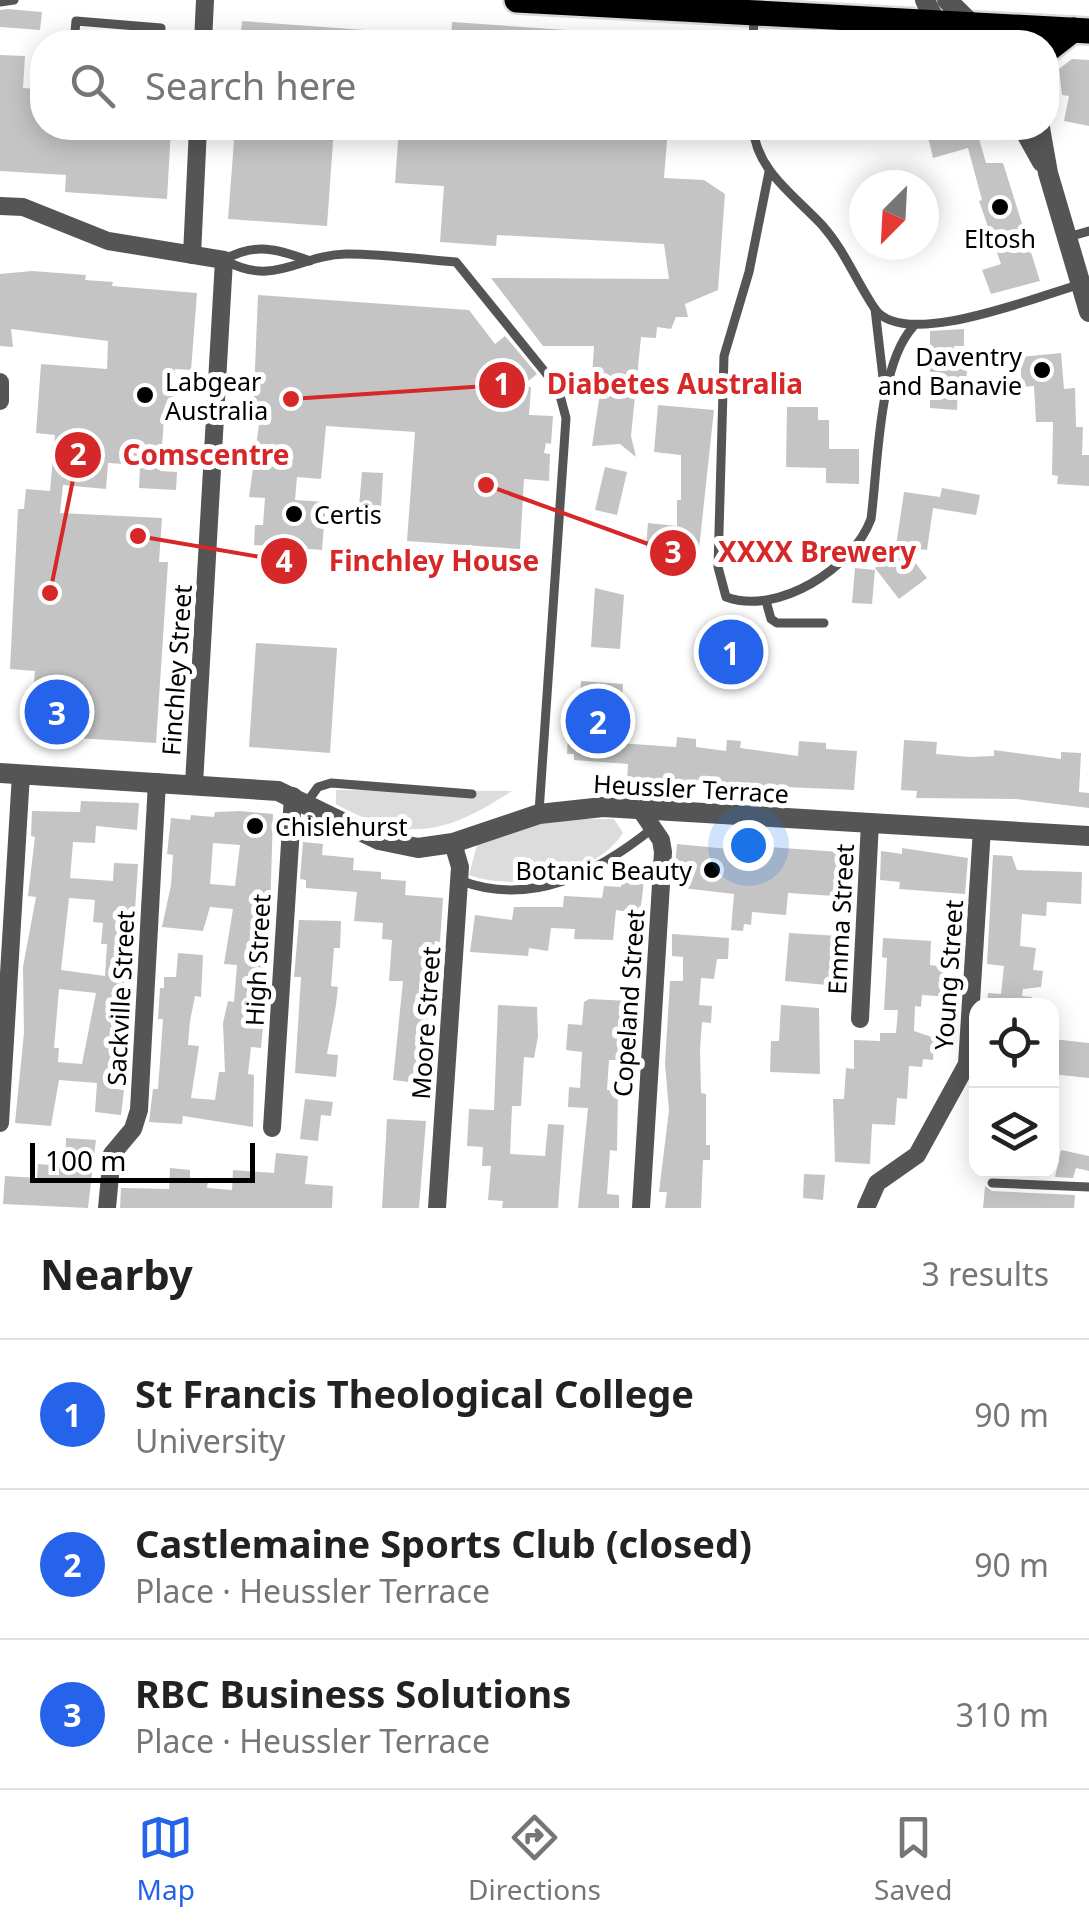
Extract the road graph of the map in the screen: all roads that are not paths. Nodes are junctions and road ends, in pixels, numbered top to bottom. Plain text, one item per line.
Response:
1 (14, 0) edge
2 (205, 0) edge
3 (517, 0) edge
4 (0, 2) edge
5 (936, 8) edge
6 (754, 14) junction
7 (75, 30) edge
8 (160, 30) edge
9 (204, 30) edge
10 (753, 30) edge
11 (958, 30) edge
12 (1081, 30) edge
13 (1059, 43) edge
14 (197, 140) edge
15 (757, 140) edge
16 (1030, 140) edge
17 (1042, 140) edge
18 (769, 172) junction
19 (1048, 173) junction
20 (0, 206) edge
21 (1089, 231) edge
22 (1067, 238) junction
23 (192, 255) junction
24 (224, 260) junction
25 (312, 262) junction
26 (1081, 284) junction
27 (875, 309) junction
28 (1089, 312) edge
29 (912, 327) junction
30 (0, 382) edge
31 (885, 394) junction
32 (0, 400) edge
33 (766, 601) junction
34 (824, 623) dead end
35 (11, 773) edge
36 (157, 782) junction
37 (194, 784) junction
38 (472, 794) dead end
39 (300, 799) junction
40 (640, 809) junction
41 (539, 814) junction
42 (870, 822) junction
43 (652, 828) junction
44 (982, 830) junction
45 (1089, 836) edge
46 (453, 843) junction
47 (460, 880) junction
48 (860, 1018) dead end
49 (0, 1123) edge
50 (272, 1128) dead end
51 (992, 1183) dead end
52 (1089, 1187) edge
53 (107, 1208) edge
54 (438, 1208) edge
55 (641, 1208) edge
56 (866, 1208) edge

1 - 4 lane
2 - 9 street
3 - 6 main road
5 - 6 main road
5 - 11 main road
6 - 10 lane
7 - 8 lane
12 - 13 main road
14 - 23 street
15 - 18 lane
16 - 19 street
17 - 19 street
18 - 27 lane
18 - 33 lane
19 - 22 street
20 - 23 street
21 - 22 lane
22 - 26 street
23 - 24 street
24 - 25 lane
24 - 25 lane
24 - 37 street, Finchley Street
25 - 41 lane
26 - 28 street
26 - 29 lane
27 - 29 lane
27 - 31 lane
29 - 31 lane
30 - 32 street
31 - 33 lane
33 - 34 lane
35 - 36 street, Heussler Terrace
35 - 49 street
36 - 37 street, Heussler Terrace
36 - 53 street, Sackville Street
37 - 39 street, Heussler Terrace
38 - 39 lane
39 - 46 street, Heussler Terrace
39 - 50 street, High Street
40 - 41 street, Heussler Terrace
40 - 42 street, Heussler Terrace
40 - 43 street, Copeland Street
41 - 46 street, Heussler Terrace
42 - 44 street, Heussler Terrace
42 - 48 street, Emma Street
43 - 47 lane, Heussler Terrace
43 - 55 street, Copeland Street
44 - 45 street, Heussler Terrace
44 - 56 street, Young Street
46 - 47 street, Moore Street
47 - 54 street, Moore Street
51 - 52 lane

